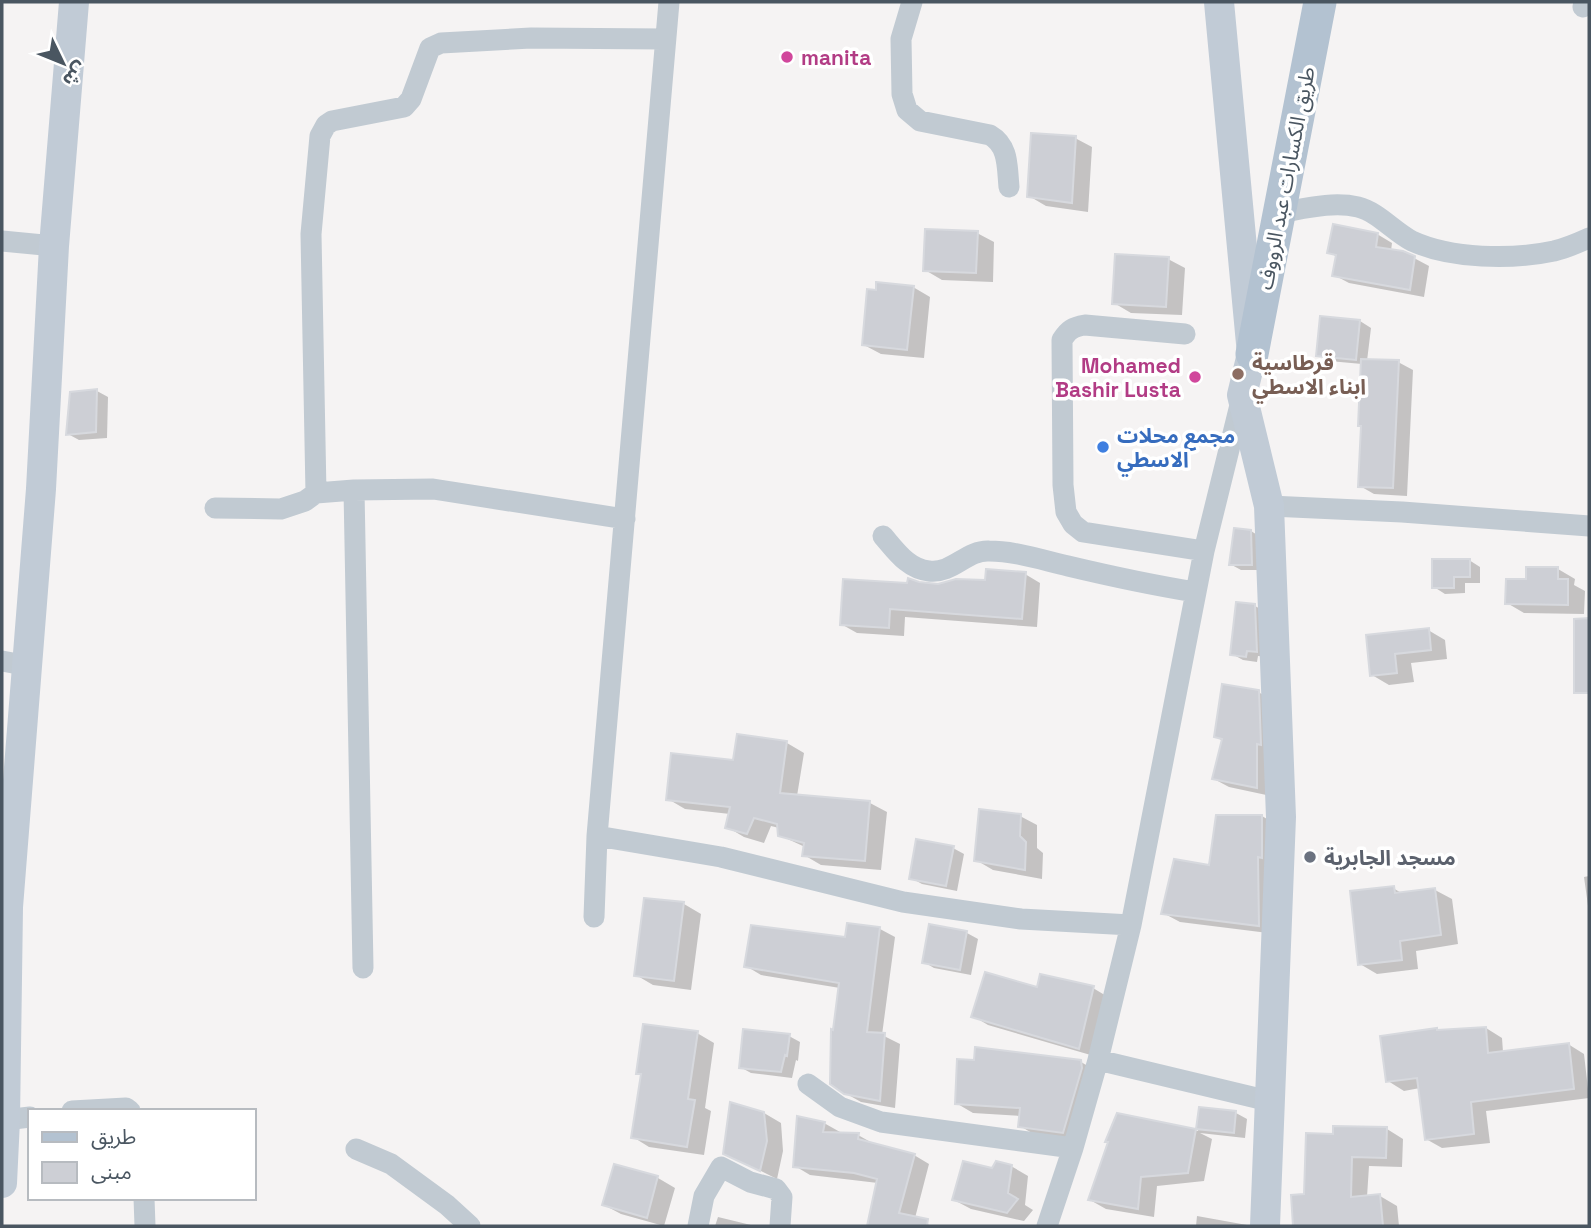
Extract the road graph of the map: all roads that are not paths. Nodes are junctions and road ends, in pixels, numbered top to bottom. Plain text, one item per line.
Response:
1 (74, 2) edge
2 (668, 2) edge
3 (912, 2) edge
4 (1219, 2) edge
5 (1320, 2) edge
6 (664, 39) junction
7 (1009, 187) dead end
8 (1278, 213) junction
9 (1589, 238) edge
10 (2, 241) edge
11 (54, 246) junction
12 (1185, 334) dead end
13 (1252, 354) junction
14 (1242, 395) junction
15 (354, 490) junction
16 (316, 493) junction
17 (1269, 506) junction
18 (215, 508) dead end
19 (625, 519) junction
20 (1589, 526) edge
21 (883, 536) dead end
22 (1204, 551) junction
23 (1195, 592) junction
24 (15, 663) edge
25 (597, 836) junction
26 (594, 916) dead end
27 (1130, 925) junction
28 (363, 968) dead end
29 (1098, 1060) junction
30 (808, 1084) dead end
31 (1269, 1101) junction
32 (93, 1109) edge
33 (127, 1109) edge
34 (18, 1118) edge
35 (1073, 1148) junction
36 (356, 1149) dead end
37 (2, 1184) edge
38 (144, 1200) edge
39 (145, 1226) edge
40 (470, 1226) edge
41 (698, 1226) edge
42 (780, 1226) edge
43 (1047, 1226) edge
44 (1265, 1226) edge

1 - 11 main road
2 - 6 street
3 - 7 street
4 - 13 main road
5 - 8 main road, طريق الكسارات عبد الرووف
6 - 16 street
6 - 19 street
8 - 9 street
8 - 13 main road, طريق الكسارات عبد الرووف
10 - 11 street
11 - 24 main road
12 - 22 street
13 - 14 main road
14 - 17 main road
14 - 22 street
15 - 16 street
15 - 19 street
15 - 28 street
16 - 18 street
17 - 20 street
17 - 31 main road
19 - 25 street
21 - 23 street
22 - 23 street
23 - 27 street
24 - 34 main road
25 - 26 street
25 - 27 street
27 - 29 street
29 - 31 street
29 - 35 street
30 - 35 street
31 - 44 main road
32 - 33 street
34 - 37 main road
35 - 43 street
36 - 40 street
38 - 39 street
41 - 42 street

